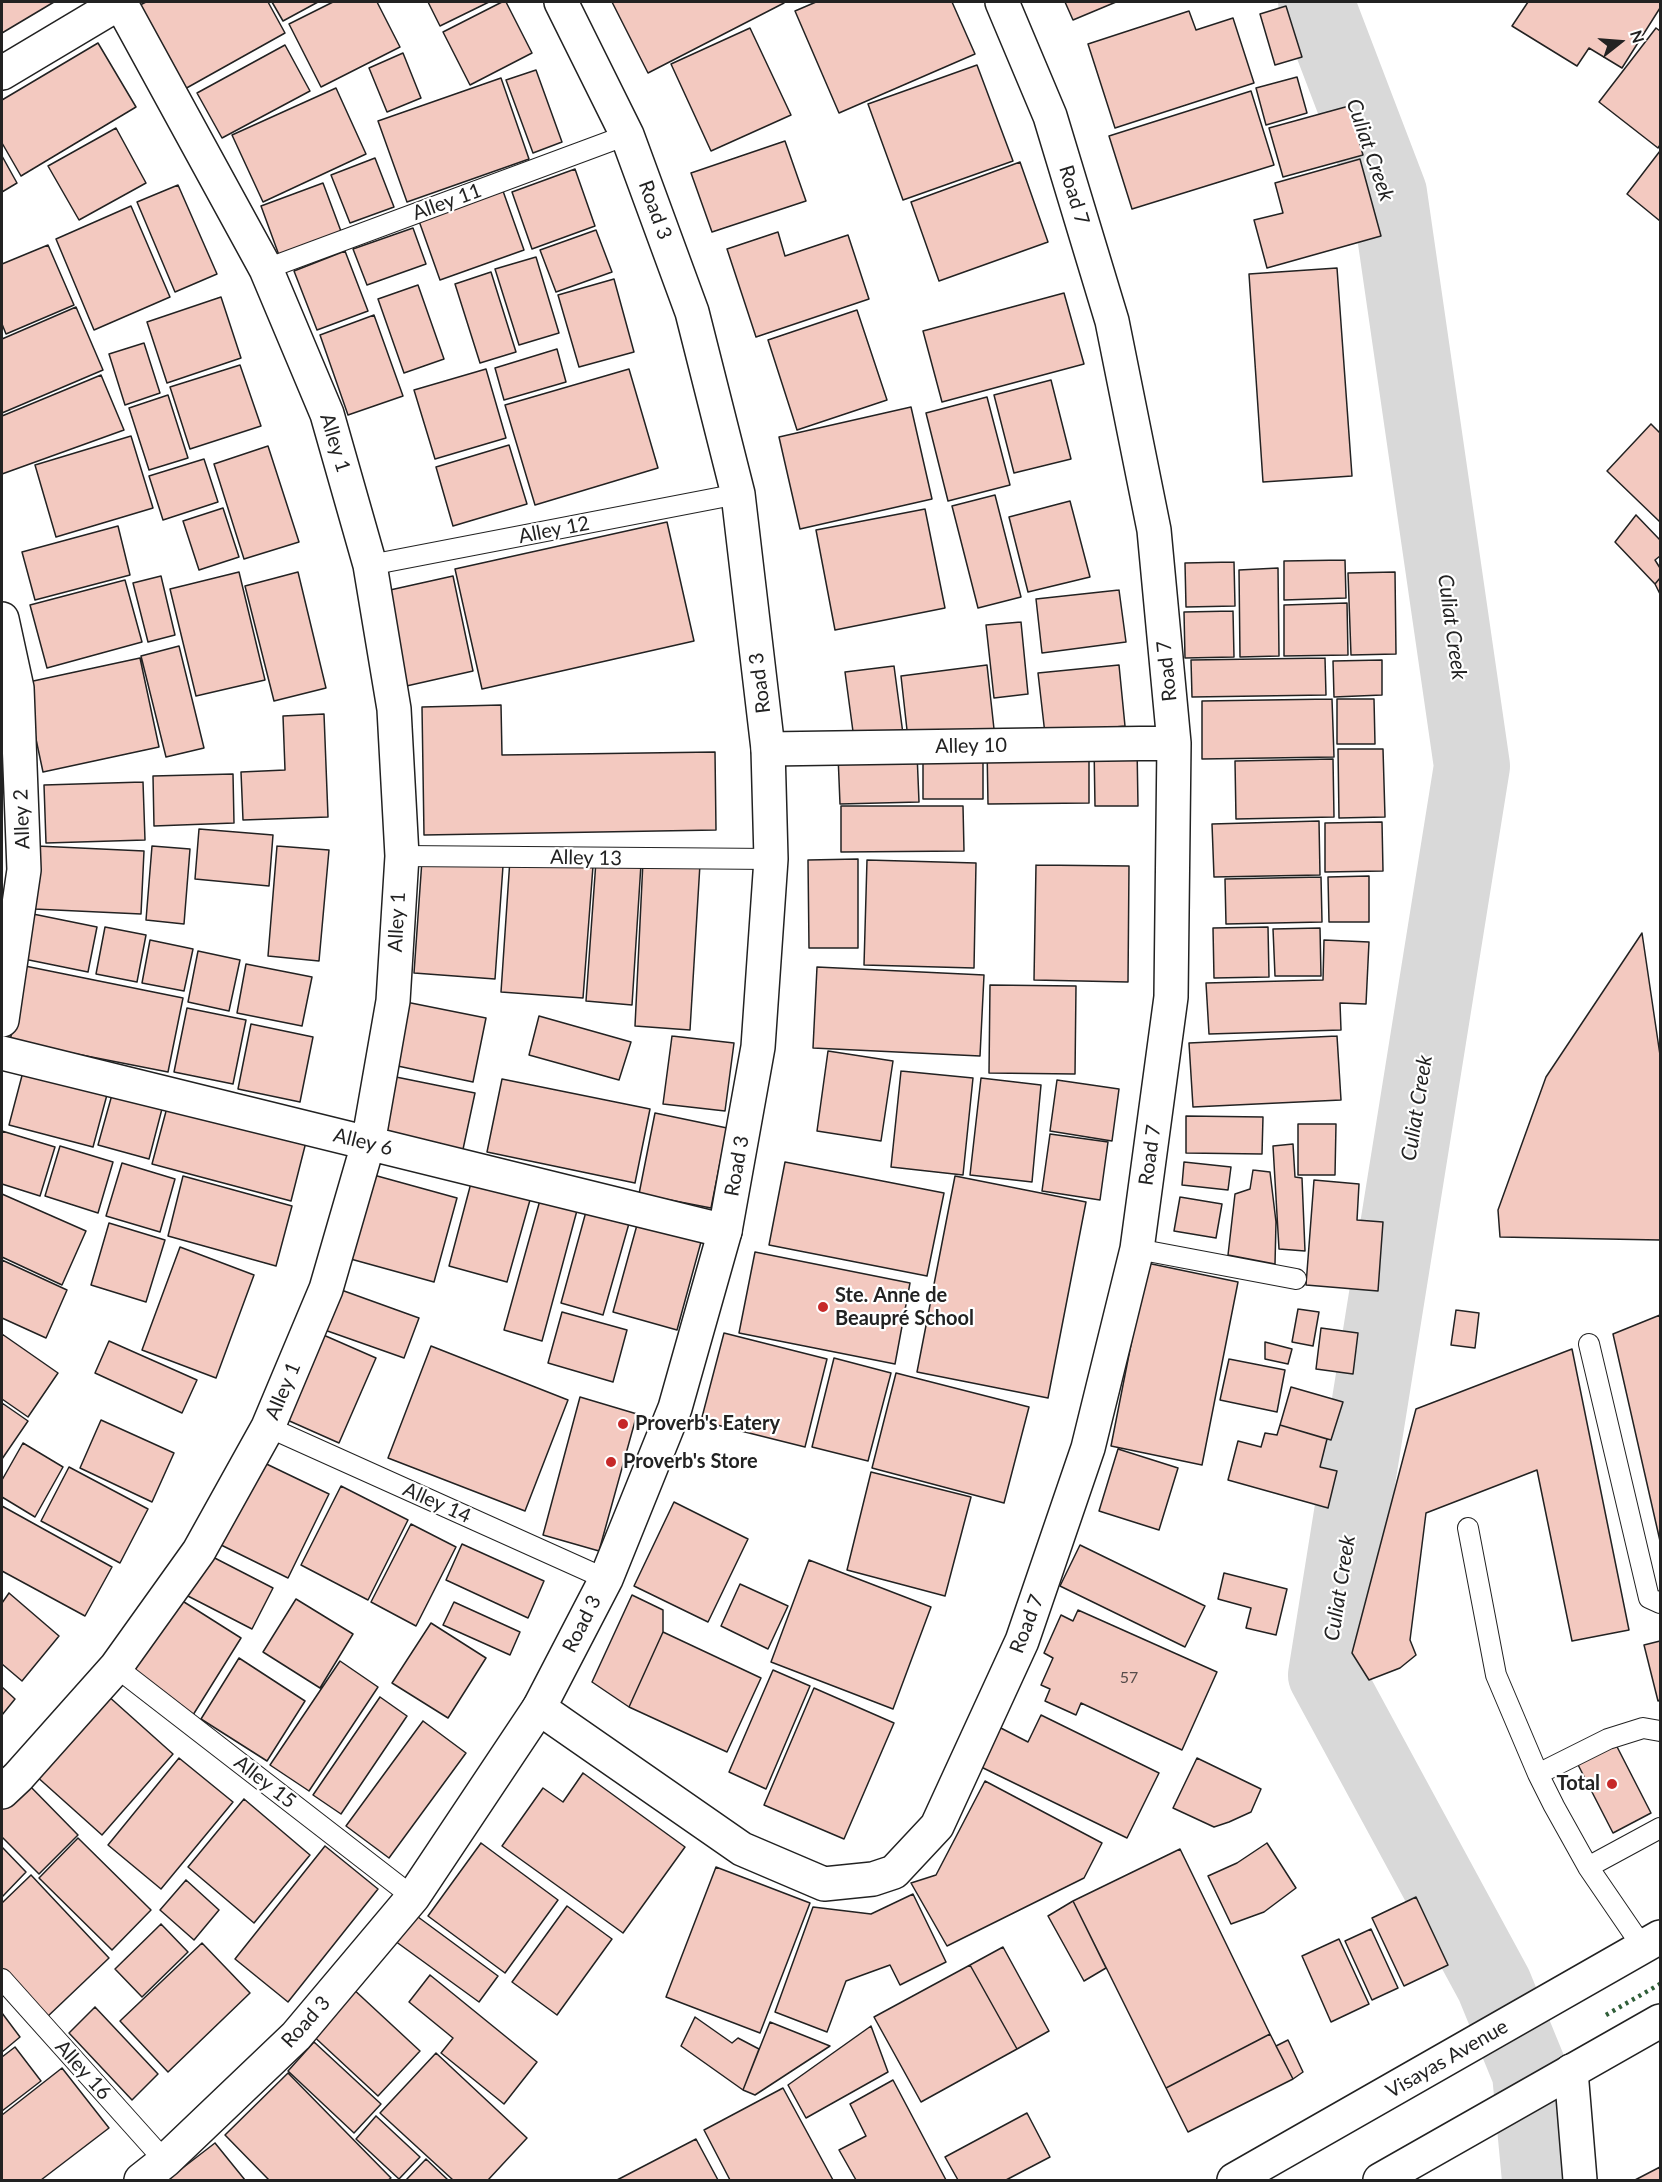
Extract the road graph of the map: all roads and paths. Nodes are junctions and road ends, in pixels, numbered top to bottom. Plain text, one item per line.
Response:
1 (120, 2) edge
2 (561, 2) edge
3 (1002, 2) edge
4 (2, 73) edge
5 (627, 135) junction
6 (266, 269) junction
7 (738, 494) junction
8 (370, 566) junction
9 (2, 619) edge
10 (1174, 742) junction
11 (768, 749) junction
12 (402, 856) junction
13 (771, 860) junction
14 (2, 1020) edge
15 (2, 1053) edge
16 (368, 1143) junction
17 (725, 1231) junction
18 (1137, 1249) junction
19 (1296, 1279) dead end
20 (1589, 1344) dead end
21 (268, 1427) junction
22 (1468, 1528) dead end
23 (606, 1579) junction
24 (1660, 1603) edge
25 (116, 1667) junction
26 (539, 1708) junction
27 (1660, 1731) edge
28 (1538, 1774) junction
29 (2, 1791) edge
30 (1660, 1827) edge
31 (1588, 1867) junction
32 (413, 1897) junction
33 (1651, 1942) edge
34 (2, 1979) edge
35 (1660, 2021) edge
36 (1569, 2072) junction
37 (153, 2171) edge
38 (1252, 2176) edge
39 (1380, 2181) edge
40 (1580, 2181) edge

1 - 4 street
1 - 6 street, Alley 1
2 - 5 street, Road 3
3 - 10 street, Road 7
5 - 6 lane, Alley 11
5 - 7 street, Road 3
6 - 8 street, Alley 1
7 - 8 lane, Alley 12
7 - 11 street, Road 3
8 - 12 street, Alley 1
9 - 14 street, Alley 2
10 - 11 street, Alley 10
10 - 18 street, Road 7
11 - 13 street, Road 3
12 - 13 lane, Alley 13
12 - 16 street, Alley 1
13 - 17 street, Road 3
15 - 16 street, Alley 6
16 - 17 street, Alley 6
16 - 21 street, Alley 1
17 - 23 street, Road 3
18 - 19 lane
18 - 26 street, Road 7
20 - 24 lane
21 - 23 lane, Alley 14
21 - 25 street, Alley 1
22 - 28 lane
23 - 26 street, Road 3
25 - 29 street, Alley 1
25 - 32 lane, Alley 15
26 - 32 street, Road 3
27 - 28 lane
28 - 31 lane
30 - 31 lane
31 - 33 lane
32 - 37 street, Road 3
33 - 38 street, Visayas Avenue
34 - 37 lane, Alley 16
35 - 36 street
36 - 39 street
36 - 40 street

